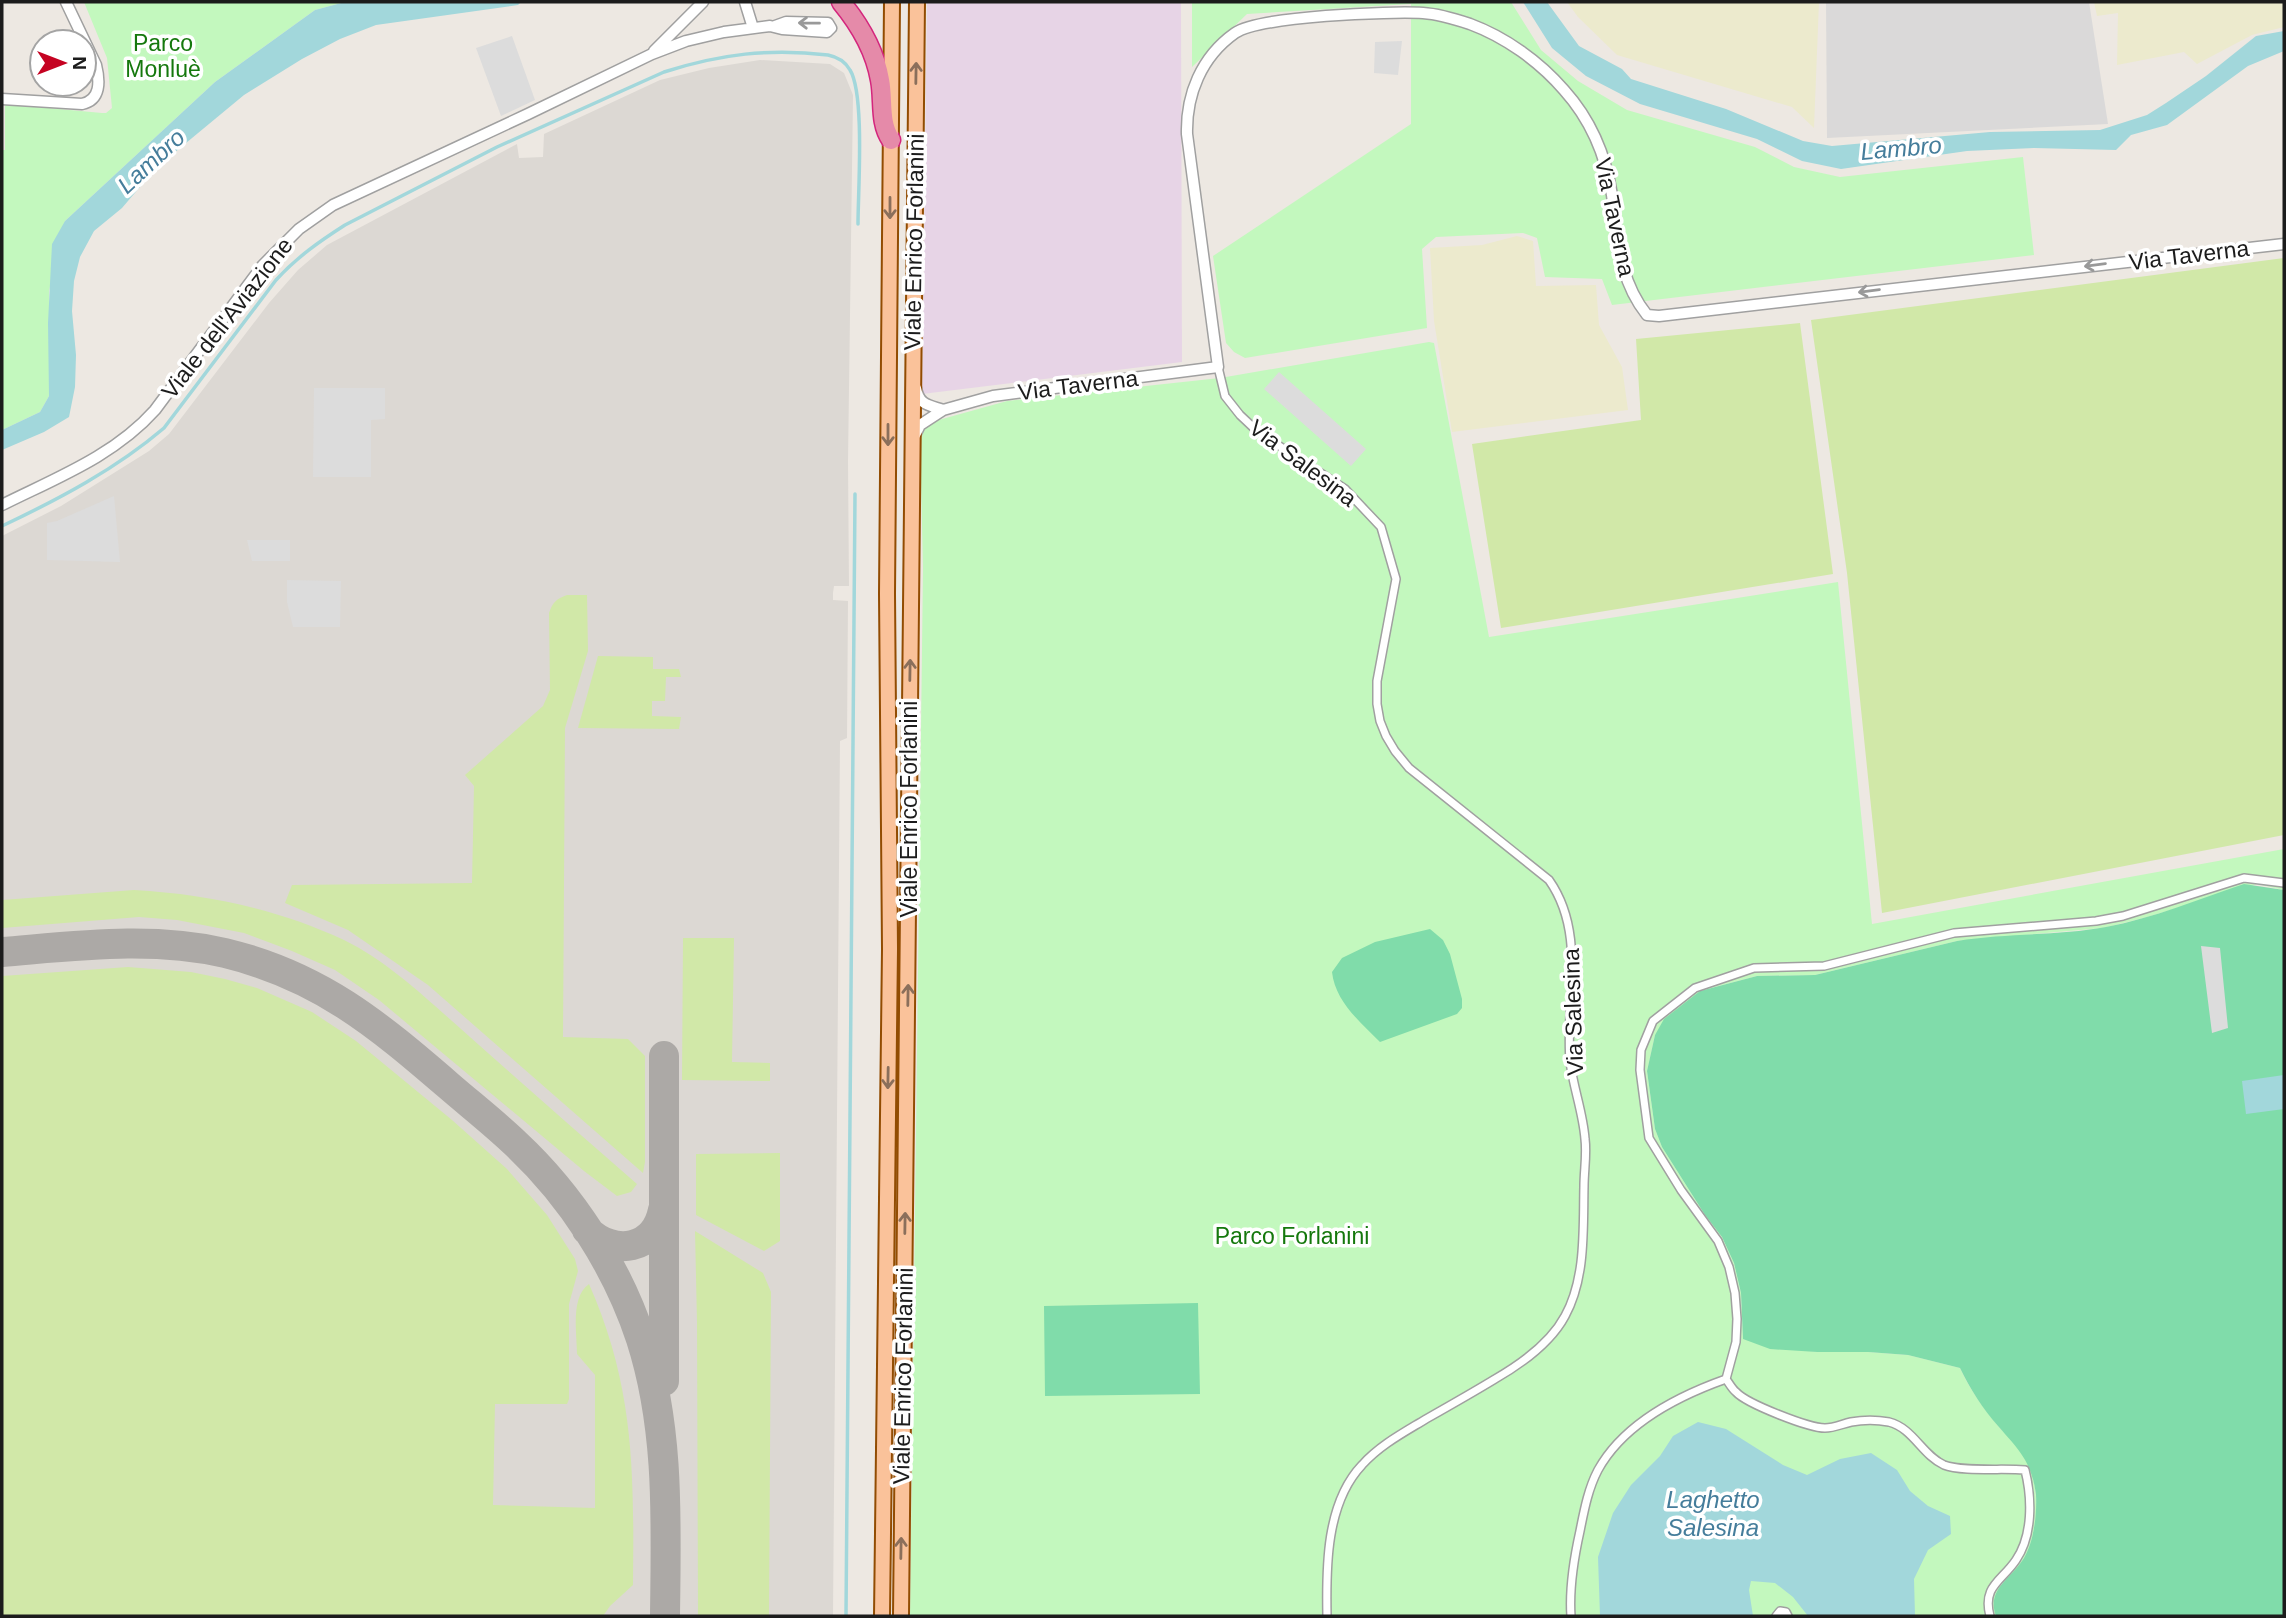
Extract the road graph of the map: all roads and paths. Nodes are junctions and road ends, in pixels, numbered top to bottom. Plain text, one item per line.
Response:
1 (66, 2) edge
2 (703, 2) edge
3 (745, 2) edge
4 (841, 2) edge
5 (892, 2) edge
6 (917, 2) edge
7 (775, 26) dead end
8 (753, 28) junction
9 (652, 54) junction
10 (2, 99) edge
11 (891, 139) junction
12 (2284, 244) edge
13 (913, 362) junction
14 (1218, 367) junction
15 (943, 410) junction
16 (912, 442) junction
17 (2, 505) edge
18 (2284, 883) edge
19 (1726, 1379) junction
20 (882, 1616) edge
21 (901, 1616) edge
22 (1327, 1616) edge
23 (1571, 1616) edge
24 (1776, 1616) edge
25 (1788, 1616) edge
26 (1990, 1616) edge

1 - 10 street
2 - 9 street, Viale dell'Aviazione
3 - 8 street
4 - 11 highway
5 - 11 main road, Viale Enrico Forlanini
13 -> 6 main road, Viale Enrico Forlanini
7 - 8 street, Viale dell'Aviazione
8 - 9 street, Viale dell'Aviazione
9 - 17 street, Viale dell'Aviazione
11 -> 20 main road, Viale Enrico Forlanini
12 -> 14 street, Via Taverna
13 - 15 street
13 - 16 main road, Viale Enrico Forlanini
14 - 15 street, Via Taverna
14 - 22 street, Via Salesina
15 - 16 street, Via Taverna
21 -> 16 main road, Viale Enrico Forlanini
18 - 19 street
19 - 23 street
19 - 26 street
24 - 25 street

